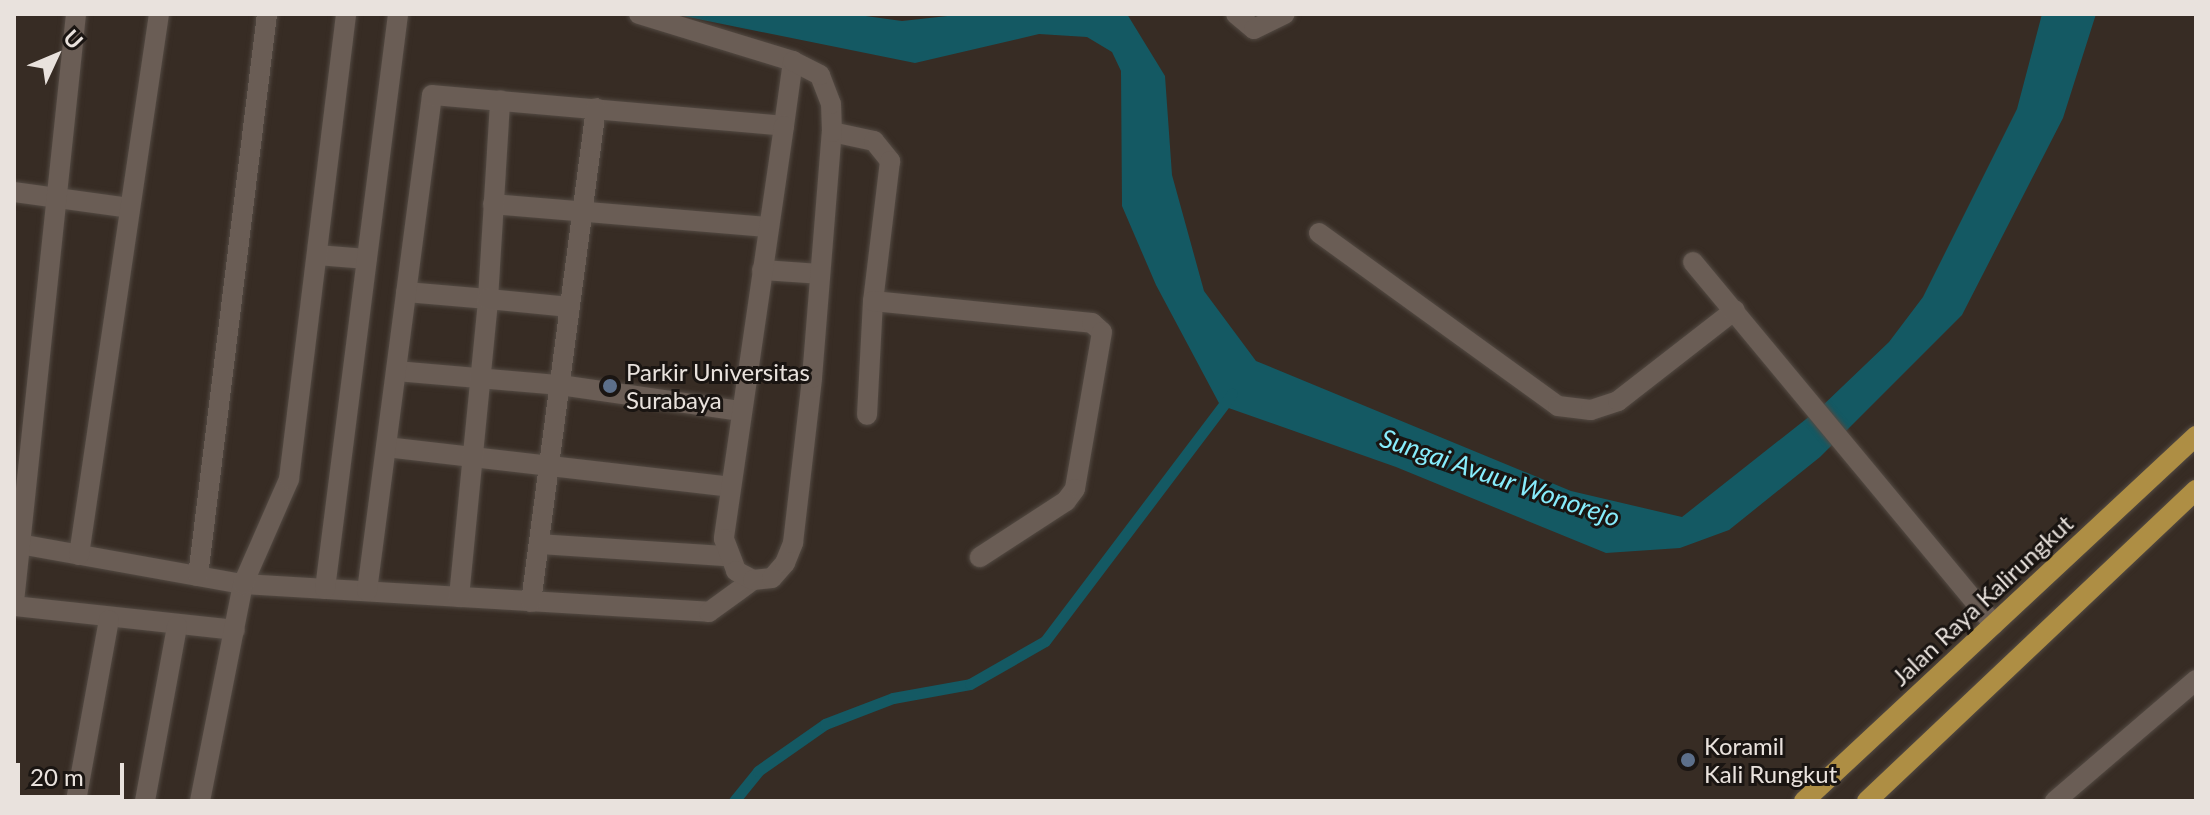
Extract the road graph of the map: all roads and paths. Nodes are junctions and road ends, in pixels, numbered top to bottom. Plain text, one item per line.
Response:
1 (76, 14) edge
2 (159, 14) edge
3 (267, 14) edge
4 (346, 14) edge
5 (398, 14) edge
6 (639, 14) edge
7 (1236, 14) edge
8 (1285, 14) edge
9 (793, 61) junction
10 (500, 100) junction
11 (596, 108) junction
12 (784, 126) junction
13 (832, 132) junction
14 (14, 192) edge
15 (57, 198) junction
16 (493, 204) junction
17 (130, 208) junction
18 (583, 208) junction
19 (769, 227) junction
20 (1319, 233) dead end
21 (317, 255) junction
22 (367, 259) junction
23 (1693, 262) dead end
24 (762, 270) junction
25 (820, 274) junction
26 (406, 292) junction
27 (488, 299) junction
28 (873, 301) junction
29 (570, 307) junction
30 (1735, 310) junction
31 (396, 371) junction
32 (480, 380) junction
33 (560, 385) junction
34 (741, 411) junction
35 (867, 415) dead end
36 (2196, 436) edge
37 (386, 447) junction
38 (473, 455) junction
39 (549, 465) junction
40 (730, 487) junction
41 (2196, 490) edge
42 (18, 544) edge
43 (539, 544) junction
44 (79, 555) junction
45 (726, 556) junction
46 (980, 557) dead end
47 (198, 576) junction
48 (753, 580) junction
49 (243, 584) junction
50 (325, 589) junction
51 (367, 591) junction
52 (459, 597) junction
53 (531, 602) junction
54 (14, 604) edge
55 (109, 620) junction
56 (1994, 624) junction
57 (177, 626) junction
58 (235, 630) junction
59 (2196, 680) edge
60 (76, 801) edge
61 (145, 801) edge
62 (200, 801) edge
63 (1804, 801) edge
64 (1867, 801) edge
65 (2055, 801) edge

1 - 15 street
2 - 17 street
3 - 47 street
4 - 21 street
5 - 22 street
6 - 9 street
7 - 8 street
9 - 12 street
9 - 13 street
10 - 11 street
10 - 16 street
10 - 26 street
11 - 12 street
11 - 18 street
12 - 19 street
13 - 25 street
13 - 28 street
14 - 15 street
15 - 17 street
15 - 42 street
16 - 18 street
16 - 27 street
17 - 44 street
18 - 19 street
18 - 29 street
19 - 24 street
20 - 30 street
21 - 22 street
21 - 49 street
22 - 50 street
23 - 30 street
24 - 25 street
24 - 34 street
25 - 48 street
26 - 27 street
26 - 31 street
27 - 29 street
27 - 32 street
28 - 35 street
28 - 46 street
29 - 33 street
30 - 56 street
31 - 32 street
31 - 37 street
32 - 33 street
32 - 38 street
33 - 34 street
33 - 39 street
34 - 40 street
36 - 56 main road, Jalan Raya Kalirungkut
37 - 38 street
37 - 51 street
38 - 39 street
38 - 52 street
39 - 40 street
39 - 43 street
40 - 45 street
41 - 64 main road
42 - 44 street
42 - 54 street
43 - 45 street
43 - 53 street
44 - 47 street
45 - 48 street
47 - 49 street
48 - 53 street
49 - 50 street
49 - 58 street
50 - 51 street
51 - 52 street
52 - 53 street
54 - 55 street
55 - 57 street
55 - 60 street
56 - 63 main road, Jalan Raya Kalirungkut
57 - 58 street
57 - 61 street
58 - 62 street
59 - 65 street

